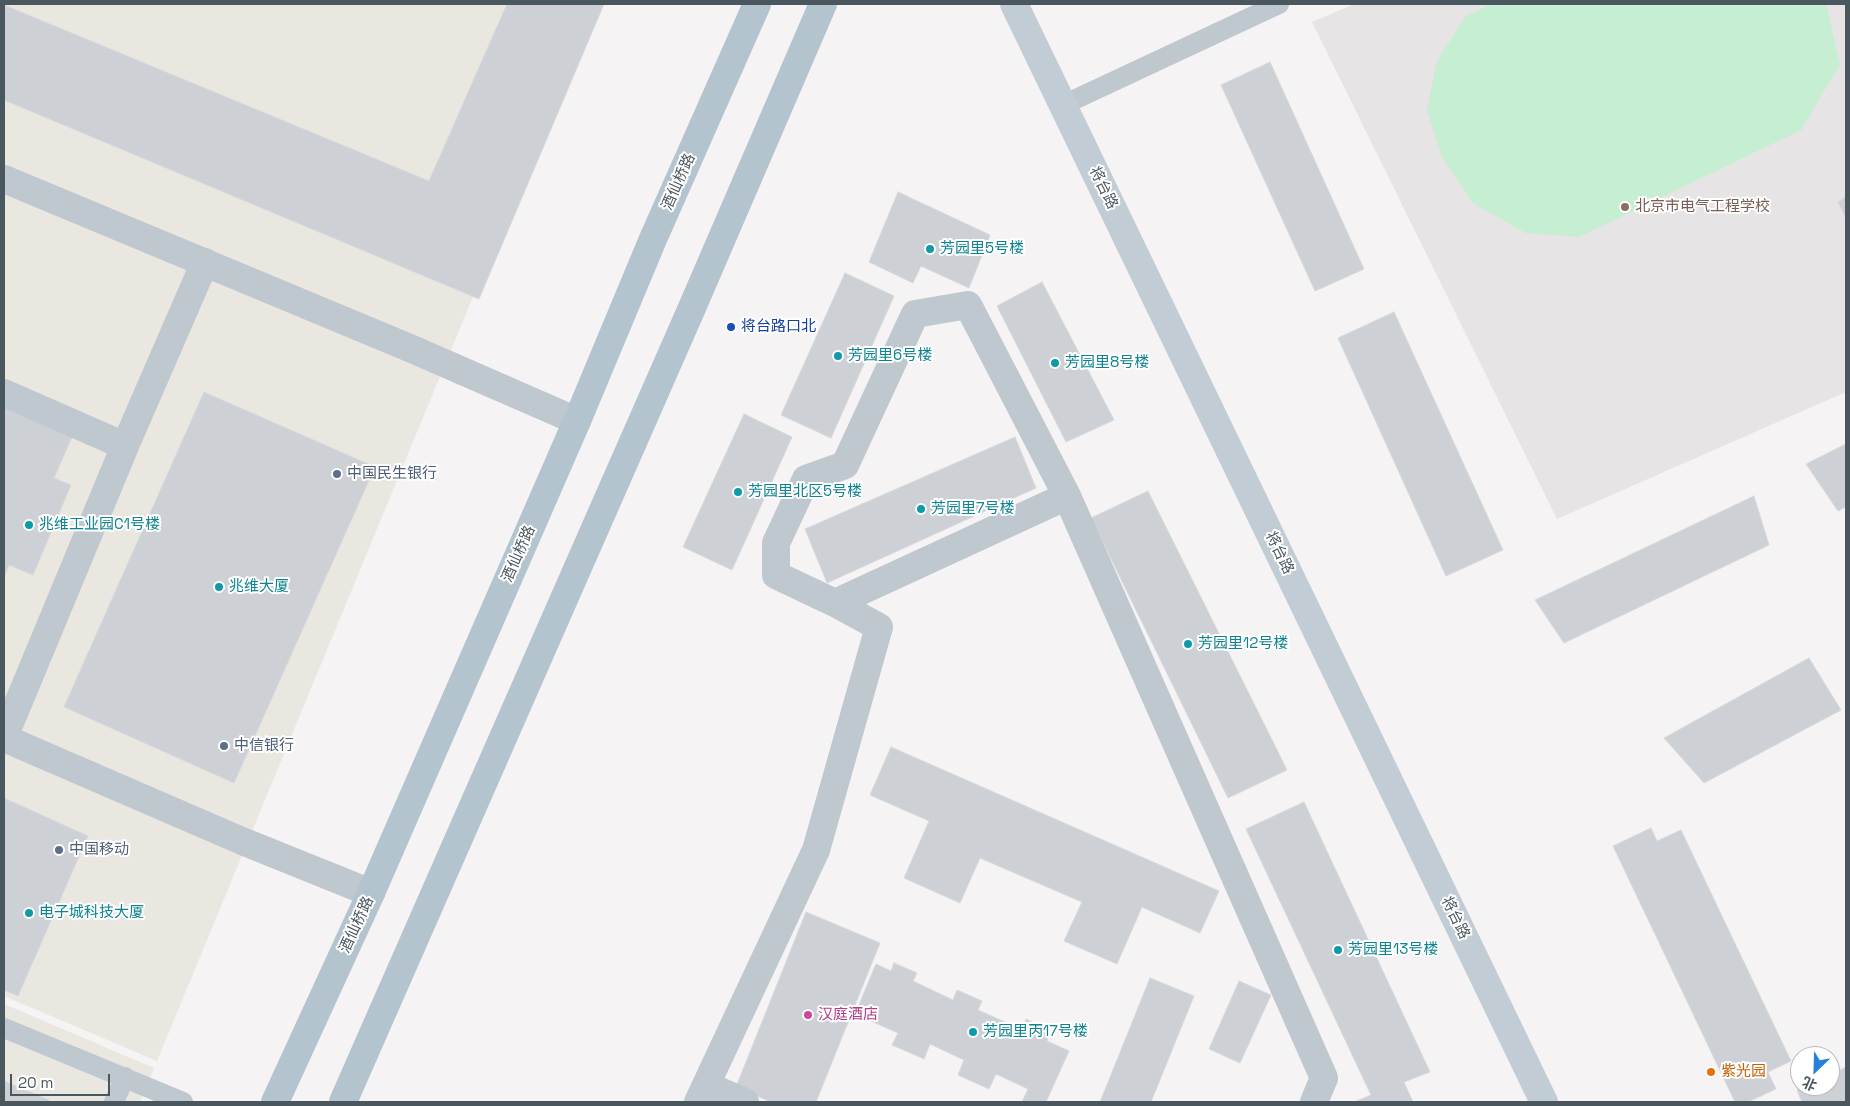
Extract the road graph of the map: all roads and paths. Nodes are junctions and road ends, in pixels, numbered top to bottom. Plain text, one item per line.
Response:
1 (757, 4) edge
2 (823, 4) edge
3 (1014, 4) edge
4 (1279, 4) edge
5 (1063, 105) junction
6 (4, 179) edge
7 (205, 262) junction
8 (4, 393) edge
9 (577, 421) junction
10 (125, 446) junction
11 (1067, 496) junction
12 (835, 603) junction
13 (4, 737) edge
14 (372, 894) junction
15 (4, 1028) edge
16 (125, 1077) junction
17 (702, 1094) edge
18 (114, 1102) edge
19 (183, 1102) edge
20 (275, 1102) edge
21 (343, 1102) edge
22 (745, 1102) edge
23 (1314, 1102) edge
24 (1544, 1102) edge

1 - 9 main road, 酒仙桥路
2 - 21 main road
3 - 5 main road, 将台路
4 - 5 lane
5 - 24 main road, 将台路
6 - 7 street
7 - 9 street
7 - 10 street
8 - 10 street
9 - 14 main road, 酒仙桥路
10 - 13 street
11 - 12 street
11 - 12 street
11 - 23 street
12 - 17 street
13 - 14 street
14 - 20 main road, 酒仙桥路
15 - 16 lane
16 - 18 lane
16 - 19 lane
17 - 22 street

